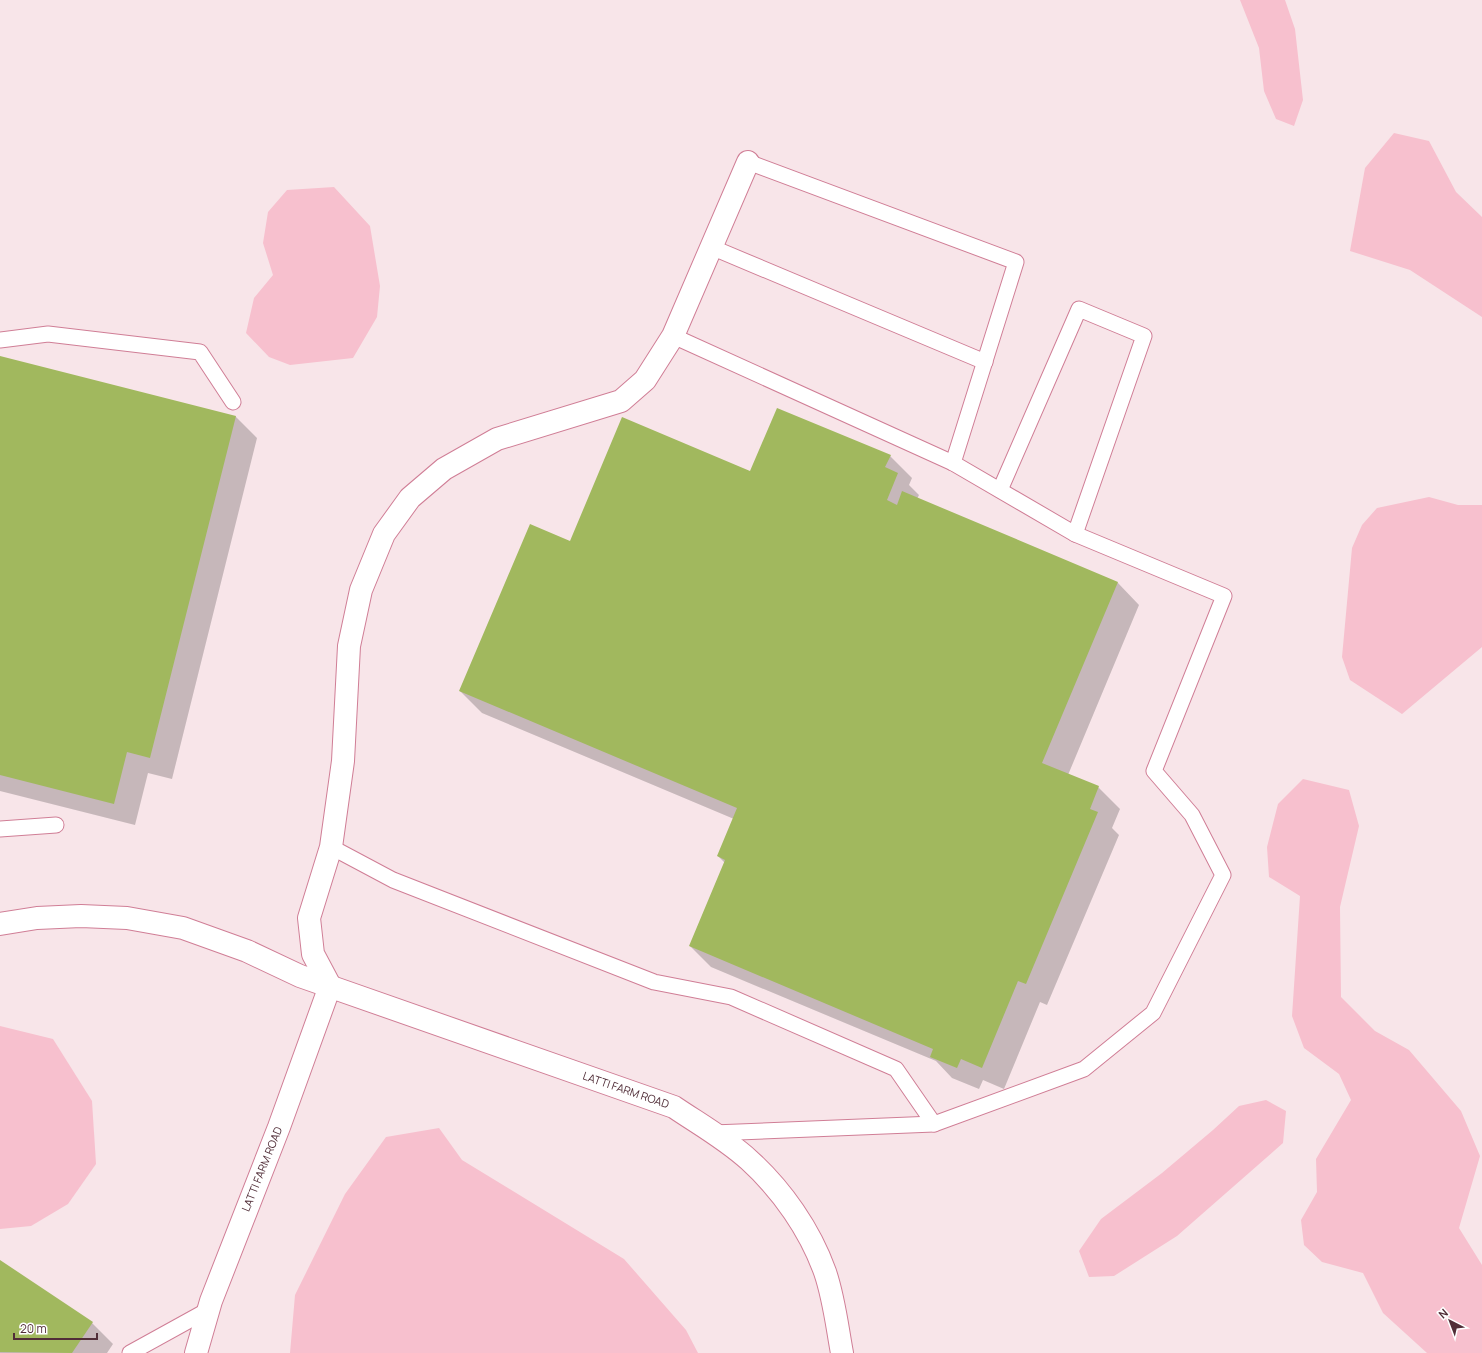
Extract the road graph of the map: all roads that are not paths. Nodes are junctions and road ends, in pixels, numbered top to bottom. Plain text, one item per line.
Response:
1 (748, 162) joint
2 (711, 247) junction
3 (672, 336) junction
4 (0, 340) edge
5 (985, 362) junction
6 (233, 402) dead end
7 (953, 463) junction
8 (1000, 490) junction
9 (1075, 534) junction
10 (56, 825) dead end
11 (0, 829) edge
12 (331, 847) junction
13 (0, 924) edge
14 (330, 986) junction
15 (934, 1124) junction
16 (713, 1133) junction
17 (208, 1310) junction
18 (130, 1353) edge
19 (196, 1353) edge
20 (842, 1353) edge

1 - 2 street
1 - 5 lane
2 - 3 street
2 - 5 lane
3 - 7 lane
3 - 12 street
4 - 6 lane
5 - 7 lane
7 - 8 lane
8 - 9 lane
8 - 9 lane
9 - 15 lane
10 - 11 lane
12 - 14 street
12 - 15 lane
13 - 14 street, LATTI FARM ROAD
14 - 16 street, LATTI FARM ROAD
14 - 17 street, LATTI FARM ROAD
15 - 16 lane
16 - 20 street, LATTI FARM ROAD
17 - 18 lane
17 - 19 street, LATTI FARM ROAD

